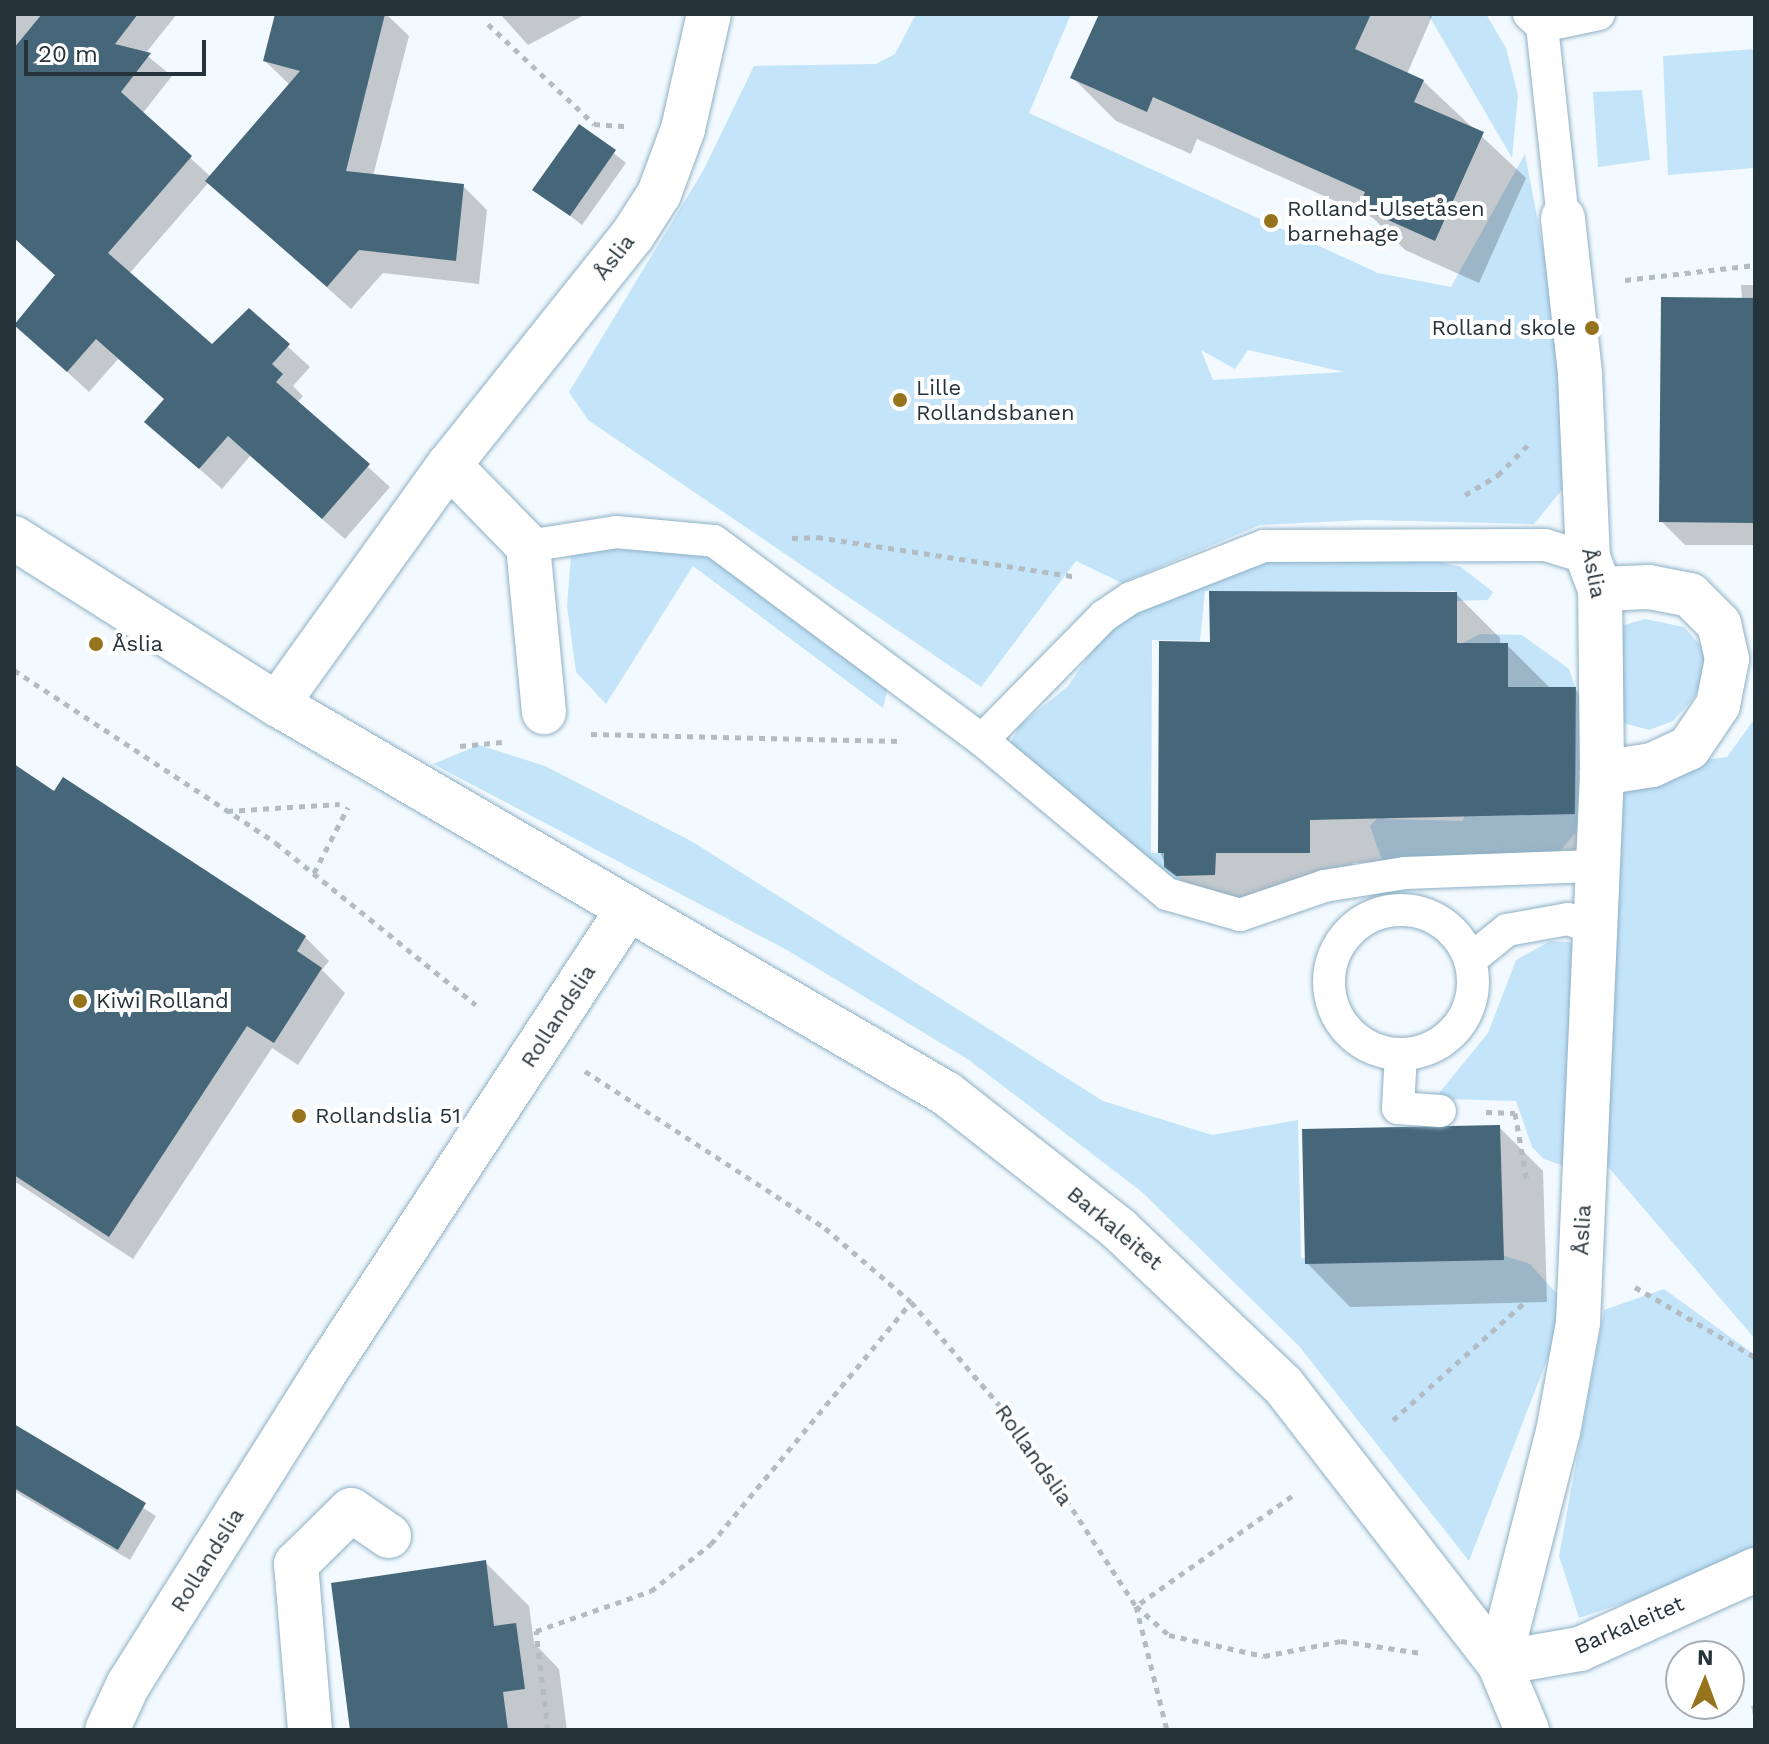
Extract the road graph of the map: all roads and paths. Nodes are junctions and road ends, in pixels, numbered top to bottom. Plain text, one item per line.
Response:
1 (709, 14) edge
2 (1599, 14) edge
3 (1535, 20) edge
4 (488, 24) dead end
5 (683, 129) junction
6 (1563, 218) joint
7 (1755, 265) edge
8 (1571, 287) junction
9 (1580, 373) junction
10 (449, 465) junction
11 (1461, 498) dead end
12 (14, 538) edge
13 (714, 541) junction
14 (528, 546) junction
15 (1594, 574) junction
16 (1131, 598) junction
17 (14, 670) edge
18 (277, 704) junction
19 (561, 723) joint
20 (982, 740) junction
21 (506, 742) dead end
22 (373, 759) junction
23 (1602, 773) junction
24 (349, 804) junction
25 (227, 811) junction
26 (1600, 866) junction
27 (314, 873) junction
28 (1369, 878) junction
29 (628, 909) junction
30 (1385, 912) junction
31 (1598, 930) junction
32 (1470, 960) junction
33 (476, 1005) dead end
34 (1401, 1054) junction
35 (583, 1070) dead end
36 (1440, 1111) dead end
37 (1580, 1253) junction
38 (911, 1302) junction
39 (1755, 1357) edge
40 (1393, 1420) dead end
41 (1292, 1496) dead end
42 (389, 1536) dead end
43 (1755, 1570) edge
44 (1136, 1606) junction
45 (1499, 1663) junction
46 (107, 1730) edge
47 (310, 1730) edge
48 (548, 1730) edge
49 (1167, 1730) edge
50 (1527, 1730) edge

1 - 5 street, Åslia
2 - 3 lane
3 - 6 lane
4 - 5 path
5 - 10 street, Åslia
6 - 8 street, Åslia
7 - 8 path
8 - 9 street, Åslia
9 - 11 path
9 - 15 street, Åslia
10 - 14 street
10 - 18 street, Åslia
12 - 18 street
13 - 14 lane
13 - 16 path
13 - 20 lane
14 - 19 street
15 - 16 lane
15 - 23 street, Åslia
15 - 23 street
16 - 20 lane
17 - 25 path
18 - 22 street
19 - 20 path
20 - 28 lane
21 - 22 path
22 - 24 path
22 - 29 street
23 - 26 street, Åslia
24 - 25 path
24 - 27 path
25 - 27 path
26 - 28 lane
26 - 31 street, Åslia
27 - 33 path
28 - 30 lane
29 - 45 street, Barkaleitet
29 - 46 street, Rollandslia
30 - 32 lane
30 - 34 lane
31 - 32 lane
31 - 37 street, Åslia
32 - 34 lane
34 - 36 lane
35 - 38 path, Rollandslia
37 - 39 path
37 - 40 path
37 - 45 street, Åslia
38 - 44 path, Rollandslia
38 - 48 path
41 - 44 path
42 - 47 street
43 - 45 street, Barkaleitet
44 - 45 path
44 - 49 path, Rollandslia
45 - 50 street, Barkaleitet

